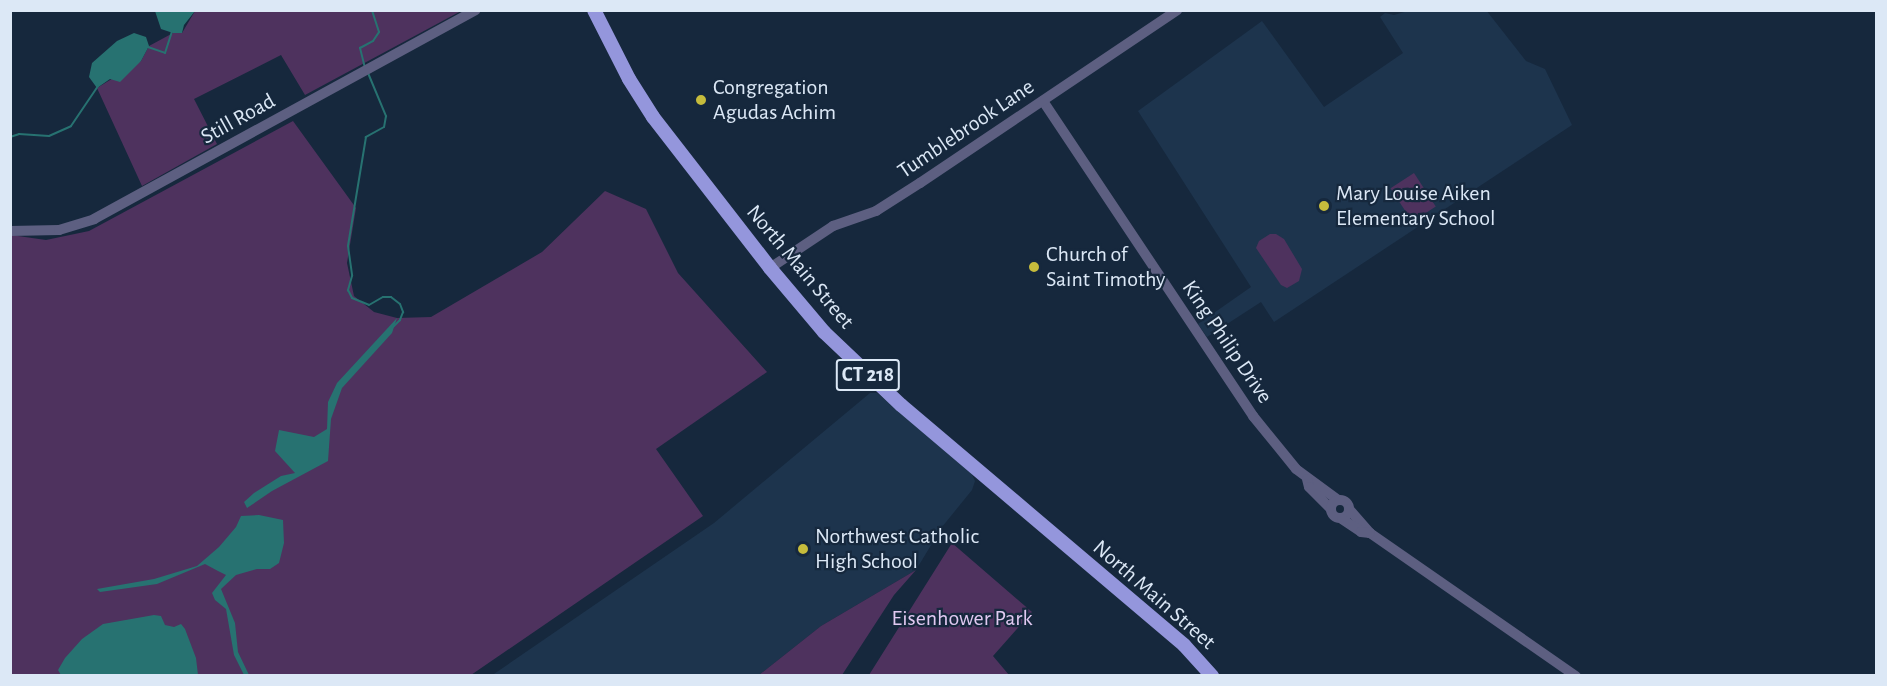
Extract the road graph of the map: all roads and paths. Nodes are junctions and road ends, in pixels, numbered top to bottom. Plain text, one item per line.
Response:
1 (474, 10) edge
2 (594, 10) edge
3 (1177, 10) edge
4 (1043, 101) junction
5 (10, 231) edge
6 (770, 268) junction
7 (1307, 479) junction
8 (1338, 500) junction
9 (1330, 509) junction
10 (1349, 509) junction
11 (1342, 519) junction
12 (1370, 533) junction
13 (1212, 675) edge
14 (1576, 675) edge

1 - 5 street, Still Road
2 - 6 main road, North Main Street / CT 218
3 - 4 street, Tumblebrook Lane
4 - 6 street, Tumblebrook Lane
4 - 7 street, King Philip Drive
6 - 13 main road, North Main Street / CT 218
7 - 8 street, King Philip Drive
7 - 9 street, King Philip Drive
8 - 9 street
8 - 10 street
9 - 11 street
10 - 11 street
10 - 12 street
11 - 12 street
12 - 14 street

